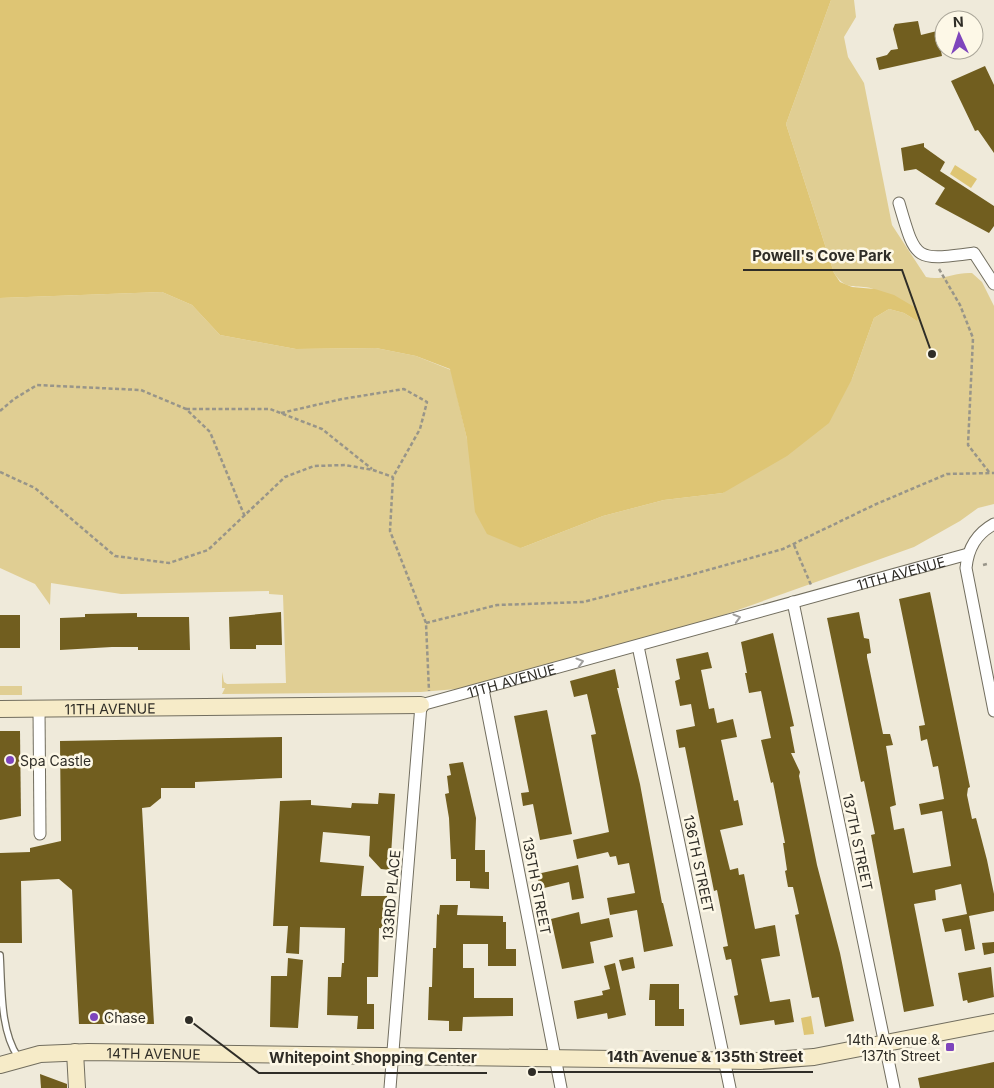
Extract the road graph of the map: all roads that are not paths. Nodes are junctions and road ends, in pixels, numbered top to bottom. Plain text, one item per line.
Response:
1 (899, 204) dead end
2 (994, 284) edge
3 (994, 524) edge
4 (968, 554) junction
5 (793, 602) junction
6 (638, 646) junction
7 (483, 689) junction
8 (426, 704) junction
9 (0, 709) edge
10 (39, 709) junction
11 (994, 711) edge
12 (40, 834) dead end
13 (0, 955) edge
14 (994, 1022) edge
15 (885, 1044) junction
16 (75, 1052) junction
17 (393, 1055) junction
18 (555, 1058) junction
19 (19, 1059) junction
20 (725, 1060) junction
21 (0, 1065) edge
22 (77, 1088) edge
23 (390, 1088) edge
24 (561, 1088) edge
25 (730, 1088) edge
26 (894, 1088) edge

1 - 2 street
3 - 4 street
4 - 5 street, 11TH AVENUE
4 - 11 street
6 -> 5 street, 11TH AVENUE
5 - 15 street, 137TH STREET
7 -> 6 street, 11TH AVENUE
6 - 20 street, 136TH STREET
7 - 8 street, 11TH AVENUE
7 - 18 street, 135TH STREET
8 - 10 street, 11TH AVENUE
8 - 17 street, 133RD PLACE
9 - 10 street, 11TH AVENUE
10 - 12 street
13 - 19 lane
14 - 15 street, 14TH AVENUE
15 - 20 street, 14TH AVENUE
15 - 26 street, 137TH STREET
16 - 17 street, 14TH AVENUE
16 - 19 street, 14TH AVENUE
16 - 22 street
17 - 18 street, 14TH AVENUE
17 - 23 street, 133RD PLACE
18 - 20 street, 14TH AVENUE
18 - 24 street, 135TH STREET
19 - 21 street, 14TH AVENUE
20 - 25 street, 136TH STREET

